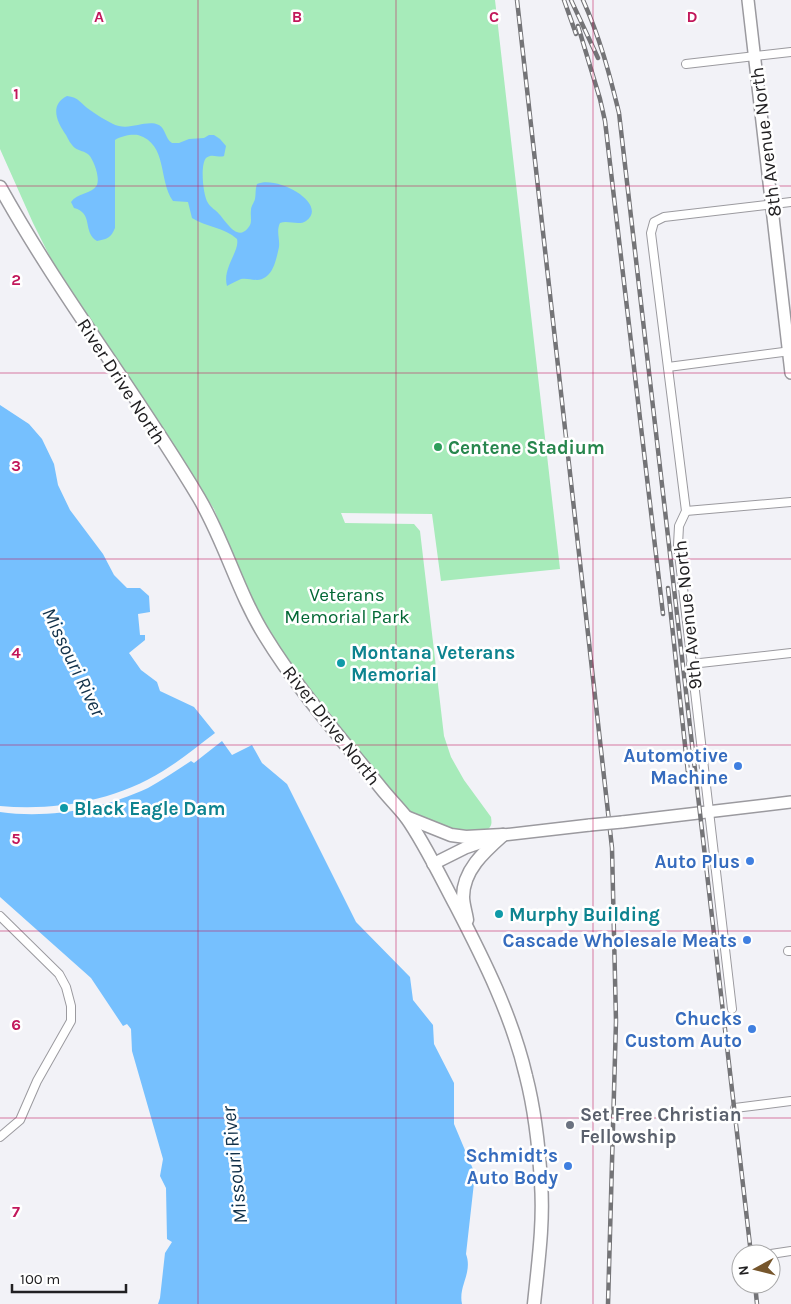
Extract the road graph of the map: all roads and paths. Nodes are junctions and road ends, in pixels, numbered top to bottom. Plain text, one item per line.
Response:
1 (748, 0) edge
2 (791, 52) edge
3 (755, 56) junction
4 (686, 64) dead end
5 (0, 187) edge
6 (791, 202) edge
7 (772, 204) junction
8 (790, 351) edge
9 (668, 367) junction
10 (791, 373) edge
11 (791, 502) edge
12 (686, 511) junction
13 (791, 653) edge
14 (691, 664) junction
15 (791, 802) edge
16 (708, 812) junction
17 (406, 817) junction
18 (503, 835) junction
19 (433, 864) junction
20 (0, 916) edge
21 (469, 931) junction
22 (732, 1009) dead end
23 (791, 1101) edge
24 (735, 1108) dead end
25 (0, 1137) edge
26 (534, 1304) edge

1 - 3 street, 8th Avenue North
2 - 3 street
3 - 4 street
3 - 7 street, 8th Avenue North
5 - 17 main road, River Drive North
6 - 7 street
7 - 8 street, 8th Avenue North
7 - 9 street, 9th Avenue North
8 - 9 street
8 - 10 street, 8th Avenue North
9 - 12 street, 9th Avenue North
11 - 12 street
12 - 14 street, 9th Avenue North
13 - 14 street
14 - 16 street, 9th Avenue North
15 - 16 street
16 - 18 street, bridge
16 - 22 street, 9th Avenue North
17 - 18 main road
17 - 19 main road, River Drive North
18 - 19 street
18 - 21 main road
19 - 21 main road, River Drive North
20 - 25 street
21 - 26 main road, River Drive North
23 - 24 street

